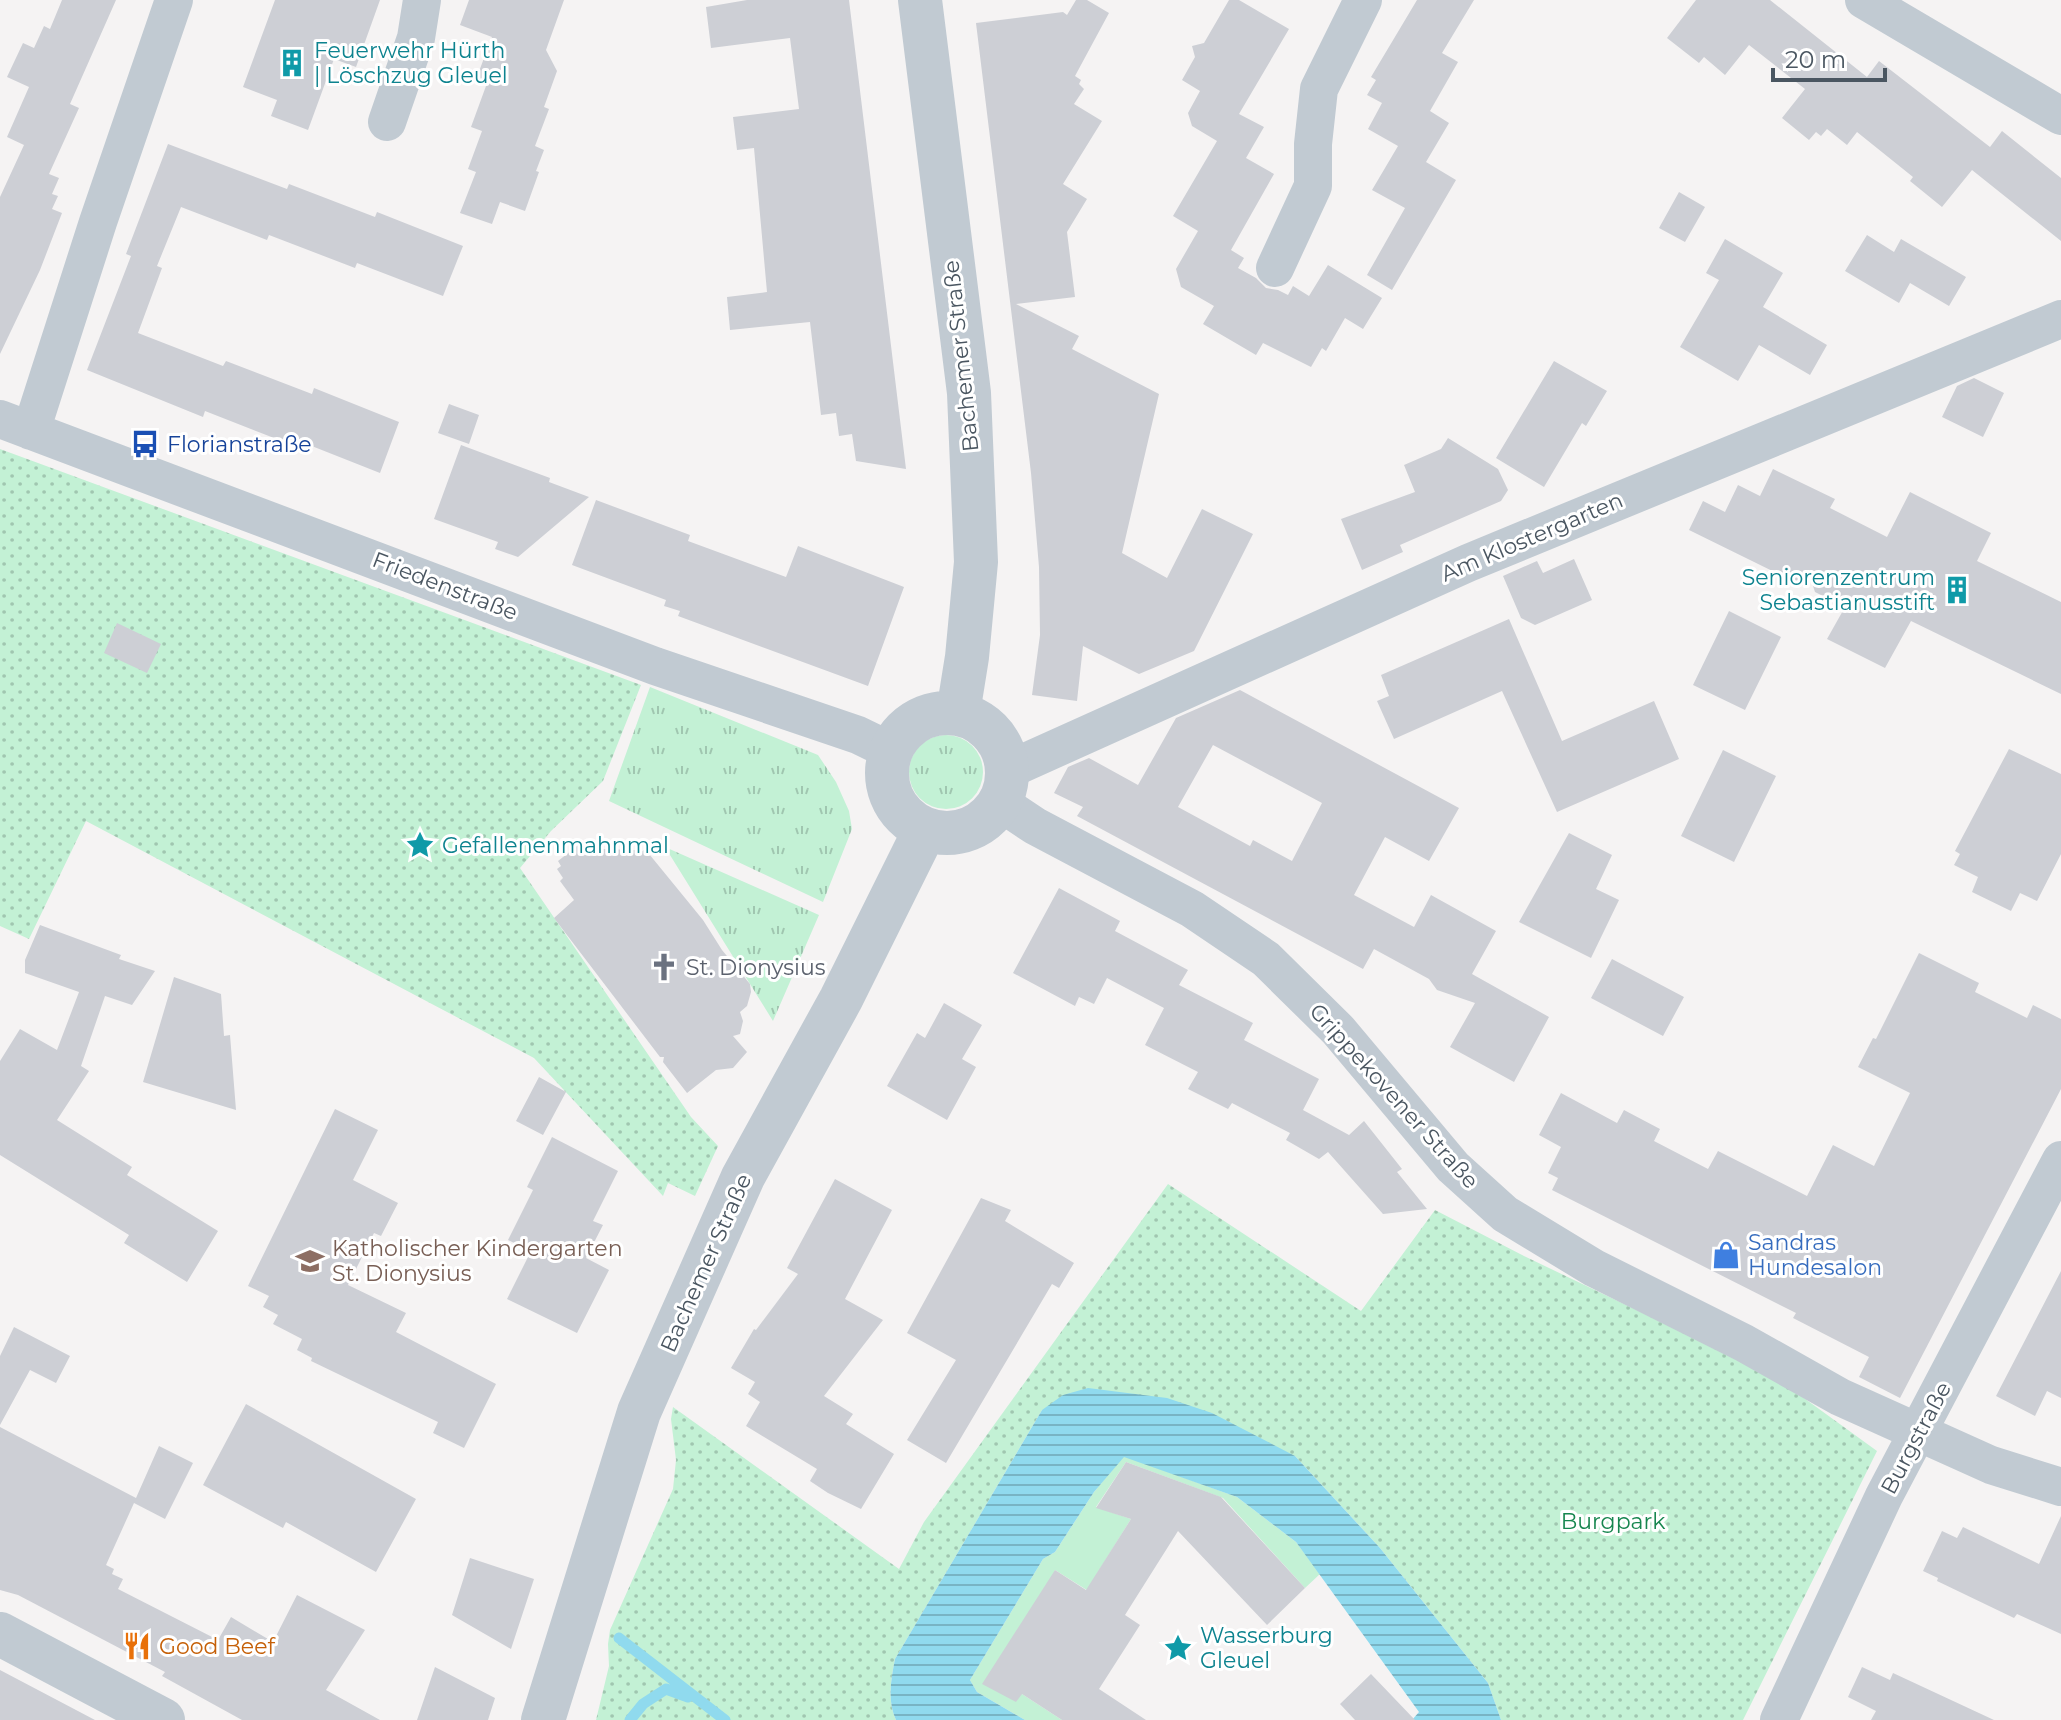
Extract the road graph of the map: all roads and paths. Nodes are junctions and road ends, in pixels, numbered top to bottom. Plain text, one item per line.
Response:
1 (174, 0) edge
2 (422, 0) edge
3 (920, 0) edge
4 (1363, 0) edge
5 (1864, 0) edge
6 (2061, 116) edge
7 (387, 122) dead end
8 (1275, 268) dead end
9 (2061, 319) edge
10 (16, 425) edge
11 (958, 713) junction
12 (891, 751) junction
13 (1005, 787) junction
14 (925, 830) junction
15 (2061, 1160) edge
16 (1919, 1434) junction
17 (2061, 1487) edge
18 (0, 1634) edge
19 (163, 1720) edge
20 (543, 1720) edge
21 (1779, 1720) edge

1 - 10 street
2 - 7 street
3 - 11 street, Bachemer Straße
4 - 8 street
5 - 6 street
9 - 13 street, Am Klostergarten
10 - 12 street, Friedenstraße
11 - 12 street
11 - 13 street
12 - 14 street
13 - 14 street
13 - 16 street, Grippekovener Straße
14 - 20 street, Bachemer Straße
15 - 16 street, Burgstraße
16 - 17 street, Grippekovener Straße
16 - 21 street, Burgstraße
18 - 19 street

